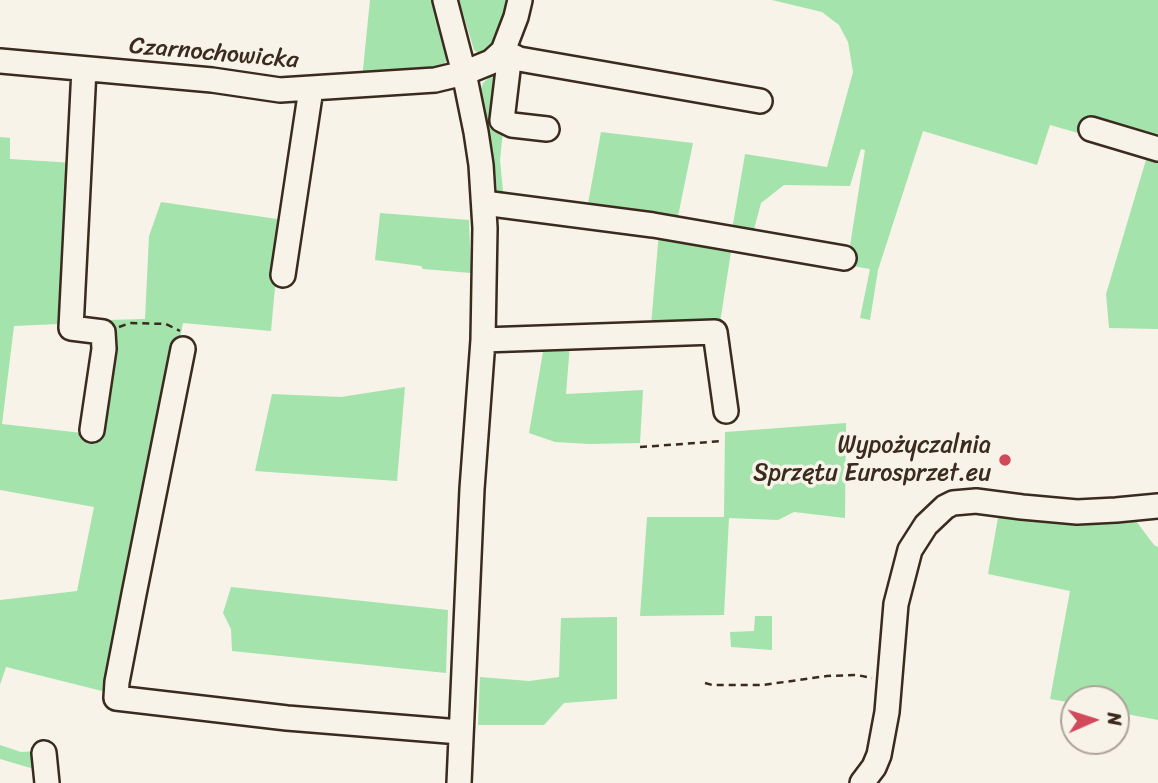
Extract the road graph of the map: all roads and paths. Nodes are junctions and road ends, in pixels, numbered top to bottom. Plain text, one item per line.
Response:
1 (445, 0) edge
2 (520, 0) edge
3 (503, 51) junction
4 (0, 61) edge
5 (463, 68) junction
6 (84, 69) junction
7 (311, 89) junction
8 (760, 101) dead end
9 (1091, 129) dead end
10 (547, 130) dead end
11 (1158, 149) edge
12 (484, 203) junction
13 (844, 258) dead end
14 (282, 275) dead end
15 (103, 332) junction
16 (483, 340) junction
17 (183, 349) joint
18 (726, 411) dead end
19 (92, 430) dead end
20 (723, 442) dead end
21 (640, 447) dead end
22 (1158, 506) edge
23 (889, 681) junction
24 (705, 683) dead end
25 (460, 732) junction
26 (44, 753) dead end
27 (47, 783) edge
28 (458, 783) edge
29 (862, 783) edge

1 - 5 street
2 - 3 street
3 - 5 street, Czarnochowicka
3 - 8 street
3 - 10 street
4 - 6 street, Czarnochowicka
5 - 7 street, Czarnochowicka
5 - 12 street
6 - 7 street, Czarnochowicka
6 - 15 street
7 - 14 street
9 - 11 street
12 - 13 street
12 - 16 street
15 - 17 path
15 - 19 street
16 - 18 street
16 - 25 street
17 - 25 street
20 - 21 path
22 - 23 street
23 - 24 path
23 - 29 street
25 - 28 street
26 - 27 street

